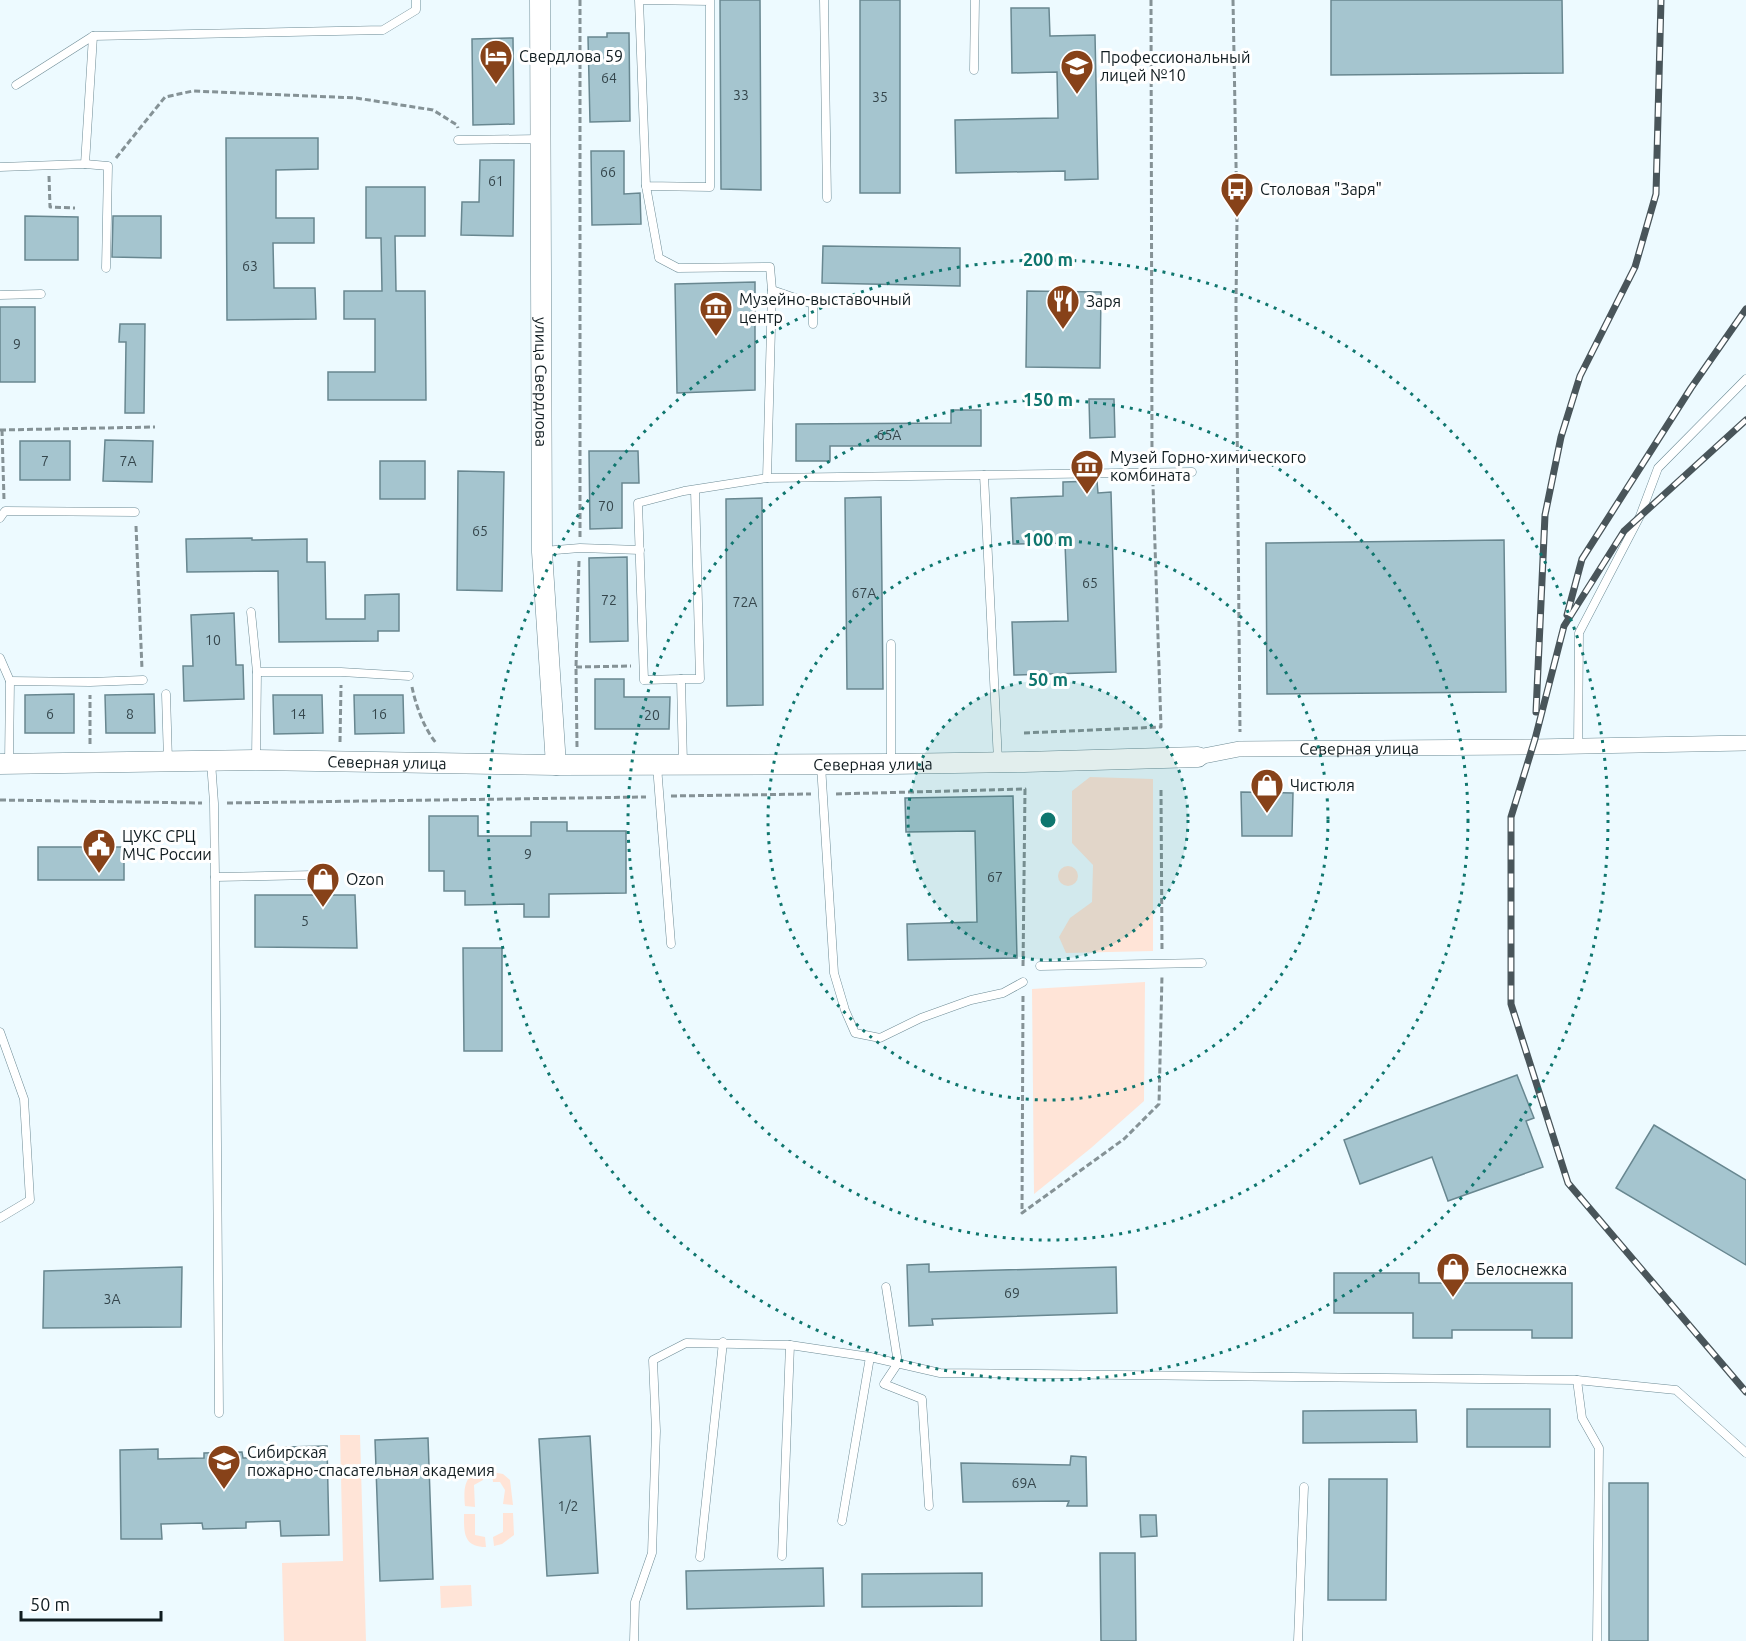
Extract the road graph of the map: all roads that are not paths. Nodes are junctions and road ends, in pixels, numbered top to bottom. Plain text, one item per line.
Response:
1 (416, 0) edge
2 (540, 0) edge
3 (824, 0) edge
4 (975, 0) edge
5 (710, 1) edge
6 (93, 36) junction
7 (974, 70) dead end
8 (16, 85) dead end
9 (540, 139) junction
10 (458, 140) road end
11 (86, 164) junction
12 (0, 167) edge
13 (646, 186) junction
14 (827, 198) dead end
15 (106, 268) dead end
16 (772, 290) junction
17 (41, 294) dead end
18 (0, 295) edge
19 (813, 324) dead end
20 (1746, 379) edge
21 (1192, 472) dead end
22 (984, 475) junction
23 (767, 478) junction
24 (695, 490) junction
25 (135, 512) road end
26 (2, 514) edge
27 (639, 550) junction
28 (542, 552) junction
29 (251, 612) dead end
30 (891, 644) dead end
31 (0, 658) edge
32 (257, 672) junction
33 (409, 676) road end
34 (681, 679) junction
35 (143, 680) road end
36 (10, 681) junction
37 (166, 694) dead end
38 (1746, 743) edge
39 (1578, 746) junction
40 (556, 757) junction
41 (1198, 757) joint
42 (256, 760) junction
43 (211, 761) junction
44 (998, 762) junction
45 (168, 763) junction
46 (4, 764) edge
47 (683, 764) junction
48 (821, 764) junction
49 (891, 764) junction
50 (657, 765) junction
51 (314, 875) dead end
52 (215, 877) junction
53 (671, 944) dead end
54 (1202, 963) dead end
55 (1040, 966) dead end
56 (1023, 982) road end
57 (0, 1032) edge
58 (0, 1218) edge
59 (886, 1287) dead end
60 (723, 1342) junction
61 (790, 1345) junction
62 (870, 1357) junction
63 (898, 1363) junction
64 (1577, 1380) junction
65 (219, 1413) dead end
66 (1746, 1454) edge
67 (1304, 1487) dead end
68 (929, 1506) dead end
69 (842, 1521) dead end
70 (782, 1556) dead end
71 (700, 1557) dead end
72 (634, 1641) edge
73 (1298, 1641) edge
74 (1598, 1641) edge

1 - 6 lane
2 - 9 street, улица Свердлова
3 - 14 lane
4 - 7 lane
5 - 13 lane
5 - 13 lane
6 - 8 lane
6 - 11 lane
9 - 10 lane
9 - 28 street, улица Свердлова
11 - 12 lane
11 - 15 lane
13 - 16 lane
16 - 19 lane
16 - 23 lane
17 - 18 lane
20 - 39 lane
21 - 22 lane
22 - 23 lane
22 - 44 lane
23 - 24 lane
24 - 27 lane
24 - 34 lane
25 - 26 lane
27 - 28 lane
27 - 34 lane
28 - 40 street, улица Свердлова
29 - 32 lane
30 - 49 lane
31 - 36 lane
32 - 33 lane
32 - 42 lane
34 - 47 lane
35 - 36 lane
36 - 46 lane
37 - 45 lane
38 - 39 street, Северная улица
39 - 41 street, Северная улица
40 - 42 street, Северная улица
40 - 50 street, Северная улица
41 - 44 street, Северная улица
42 - 43 street, Северная улица
43 - 45 street, Северная улица
43 - 52 lane
44 - 49 street, Северная улица
45 - 46 street, Северная улица
47 - 48 street, Северная улица
47 - 50 street, Северная улица
48 - 49 street, Северная улица
48 - 56 lane
50 - 53 lane
51 - 52 lane
52 - 65 lane
54 - 55 lane
57 - 58 lane
59 - 63 lane
60 - 61 lane
60 - 71 lane
60 - 72 lane
61 - 62 lane
61 - 70 lane
62 - 63 lane
62 - 69 lane
63 - 64 lane
63 - 68 lane
64 - 66 lane
64 - 74 lane
67 - 73 lane

